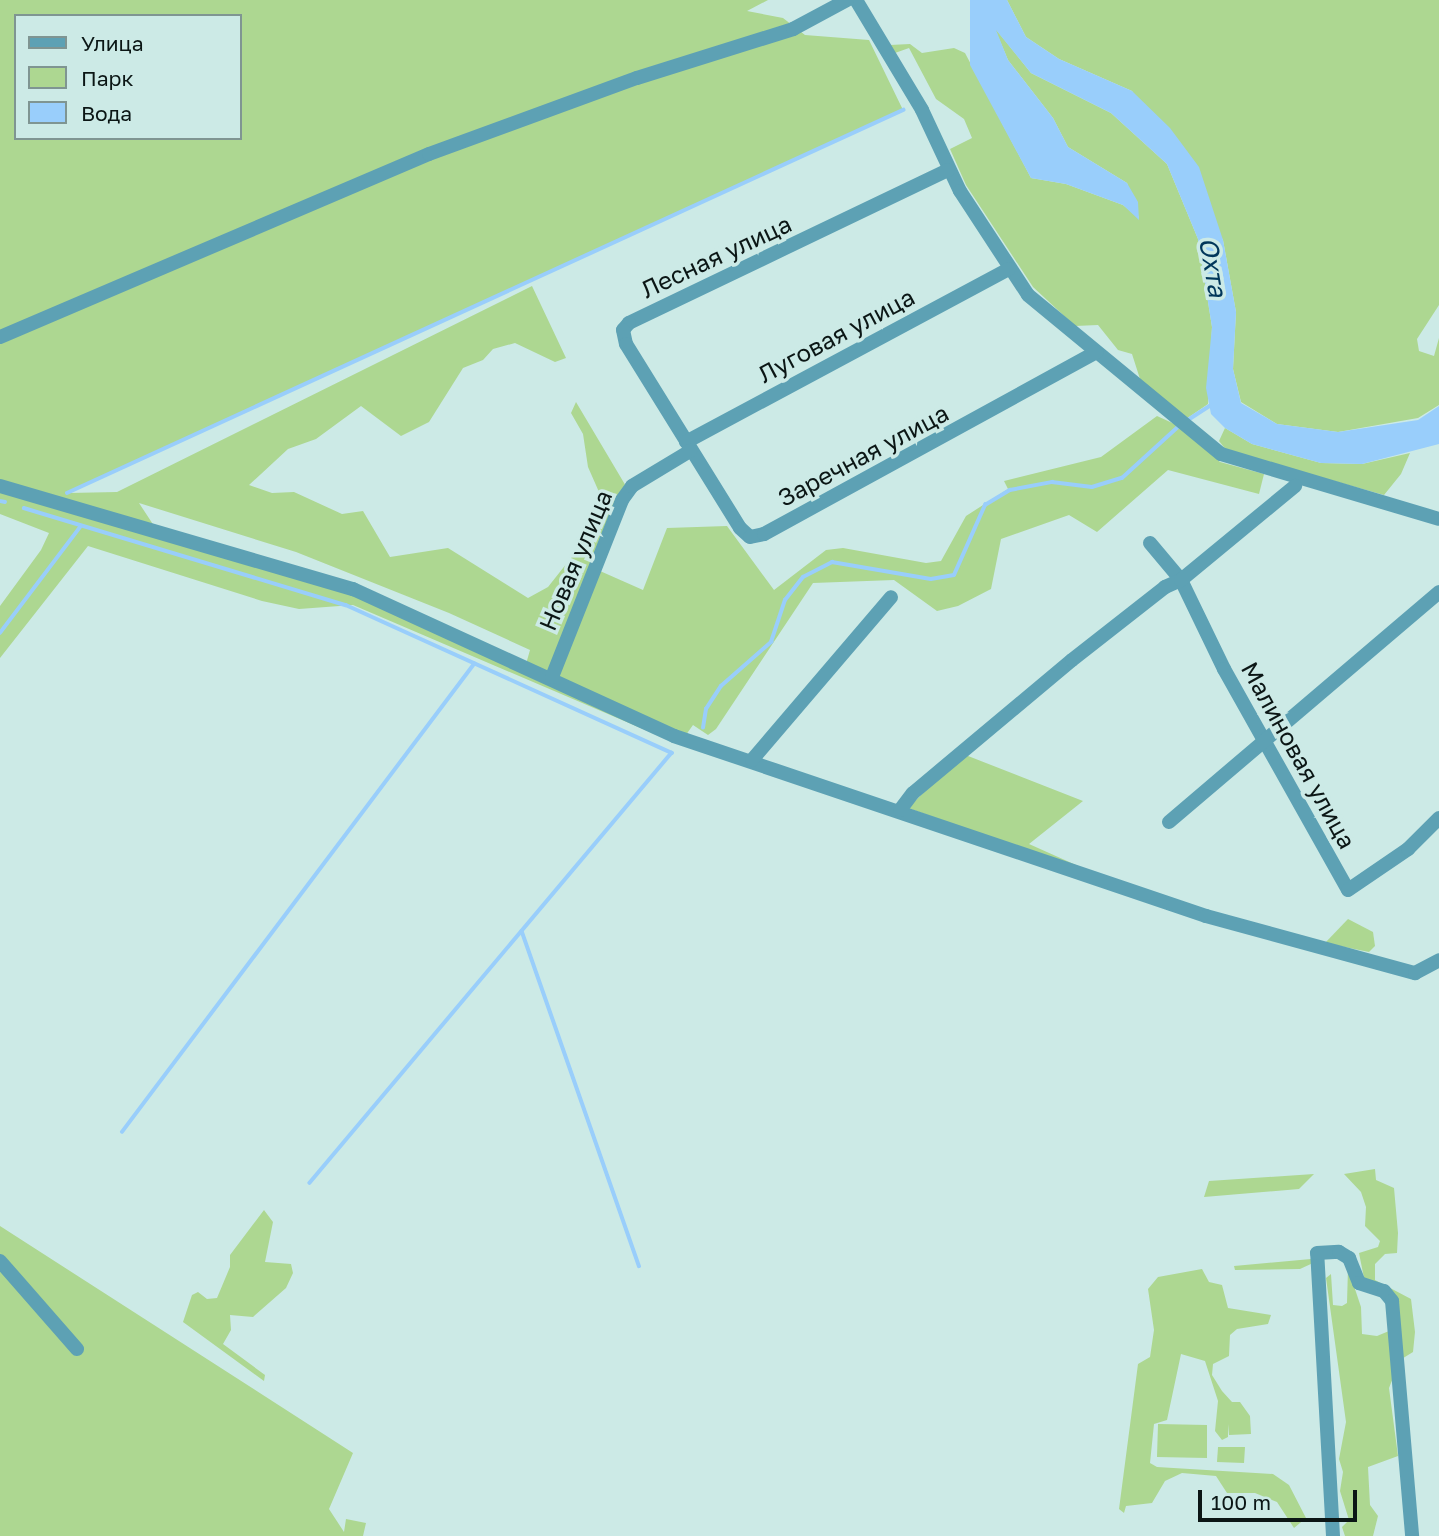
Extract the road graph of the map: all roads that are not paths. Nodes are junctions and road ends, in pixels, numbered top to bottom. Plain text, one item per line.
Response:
1 (848, 0) edge
2 (856, 0) edge
3 (948, 170) junction
4 (1008, 269) junction
5 (0, 337) edge
6 (1096, 352) junction
7 (688, 446) junction
8 (0, 486) edge
9 (1295, 486) dead end
10 (1439, 519) edge
11 (1150, 543) dead end
12 (1181, 580) junction
13 (1439, 592) edge
14 (891, 597) dead end
15 (552, 677) junction
16 (1265, 741) junction
17 (752, 760) junction
18 (900, 810) junction
19 (1439, 818) edge
20 (1169, 822) dead end
21 (1439, 960) edge
22 (0, 1261) edge
23 (76, 1349) dead end
24 (1333, 1536) edge
25 (1412, 1536) edge

1 - 5 street
2 - 3 street
3 - 4 street
3 - 7 street, Лесная улица
4 - 6 street
4 - 7 street, Луговая улица
6 - 7 street, Заречная улица
6 - 10 street
7 - 15 street, Новая улица
8 - 15 street
9 - 12 street
11 - 12 street, Малиновая улица
12 - 16 street, Малиновая улица
12 - 18 street
13 - 16 street
14 - 17 street
15 - 17 street
16 - 19 street, Малиновая улица
16 - 20 street
17 - 18 street
18 - 21 street
22 - 23 street
24 - 25 street

